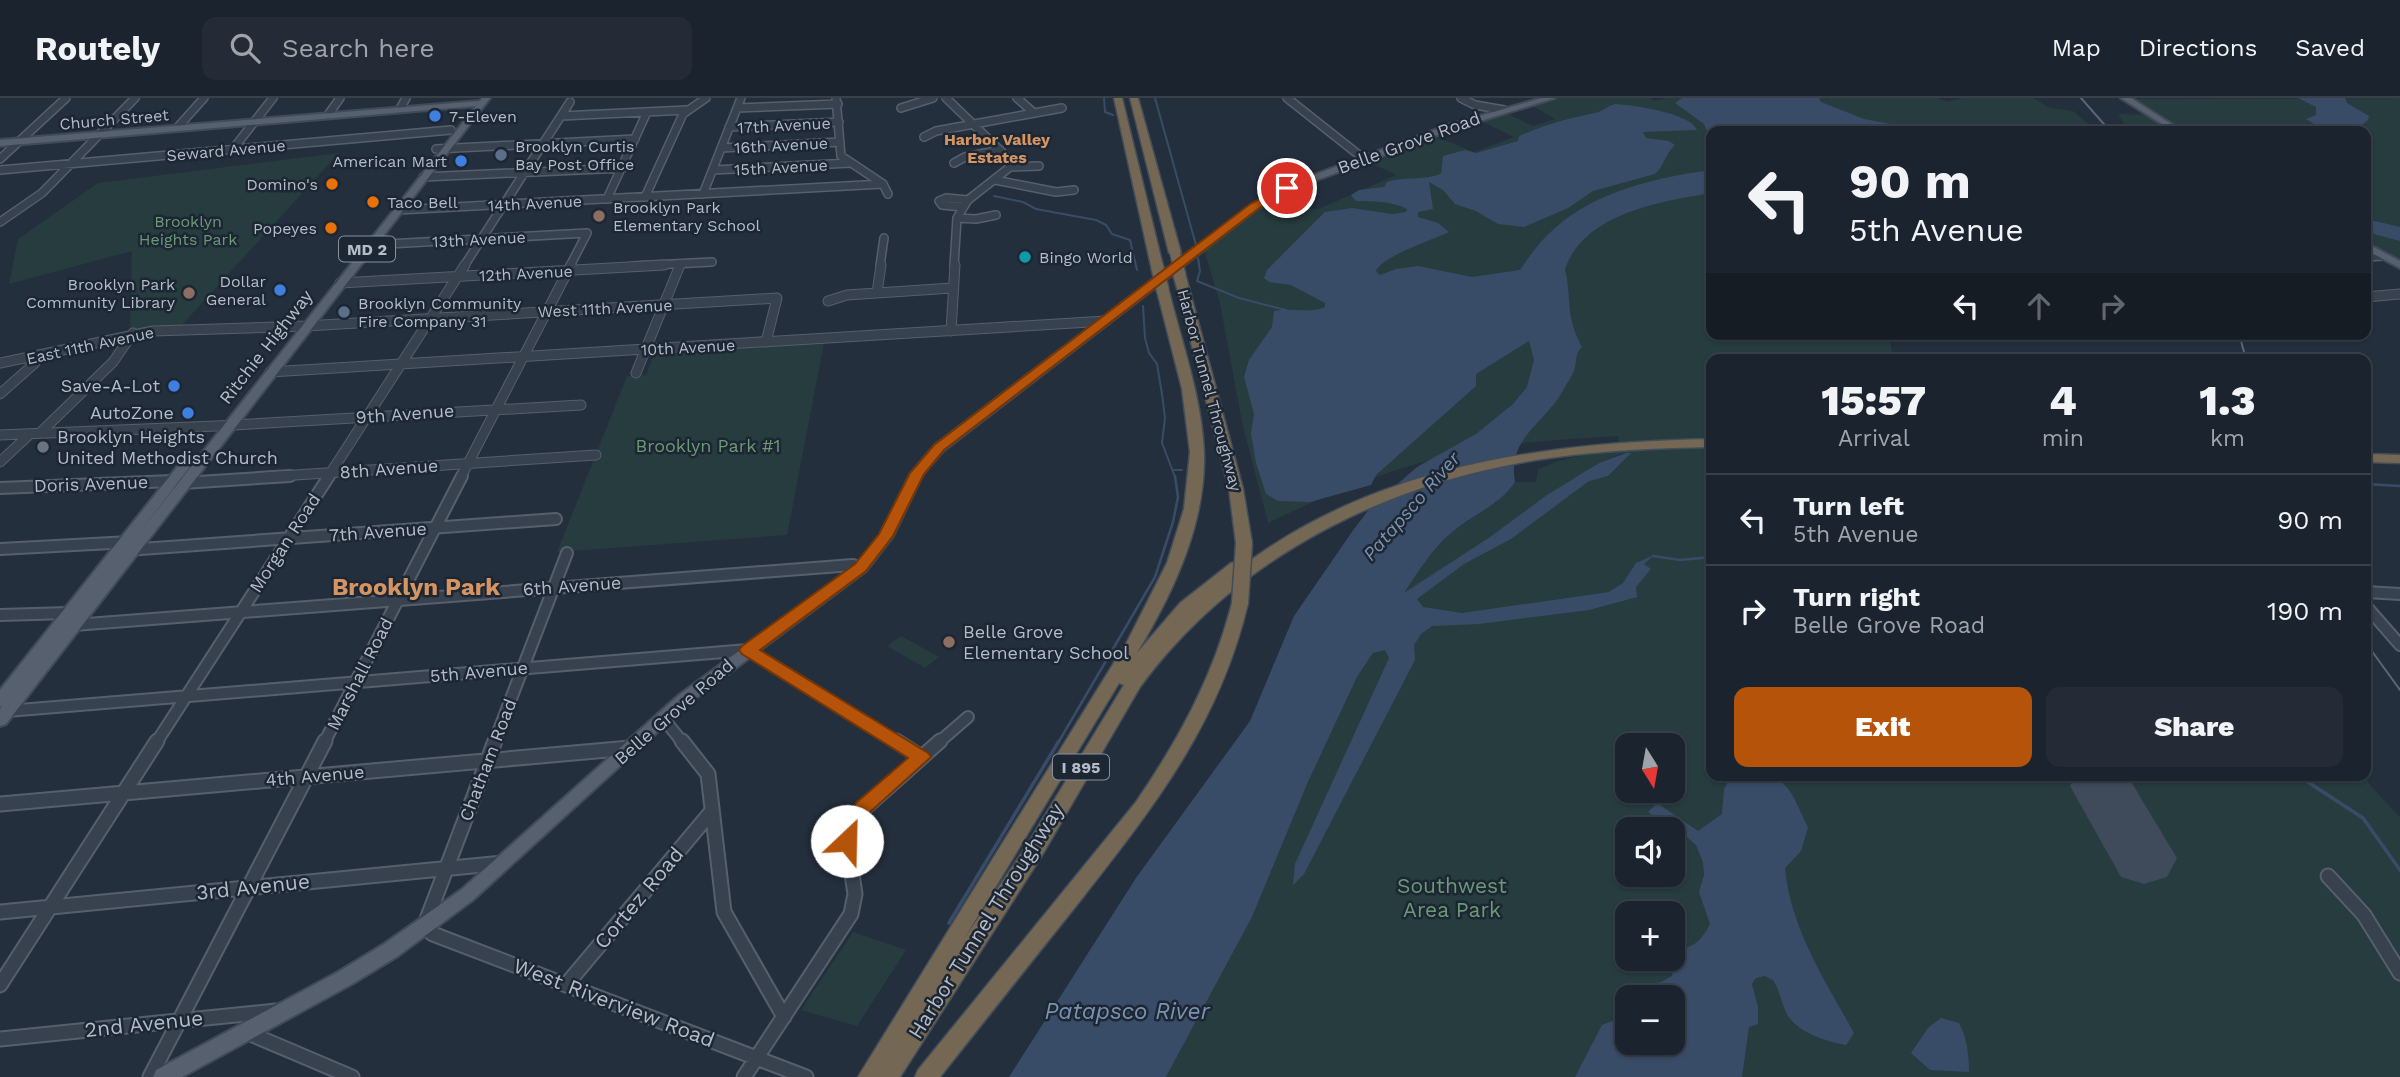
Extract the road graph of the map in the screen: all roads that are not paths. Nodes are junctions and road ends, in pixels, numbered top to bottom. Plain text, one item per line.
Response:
1 (66, 98) edge
2 (135, 98) edge
3 (204, 98) edge
4 (273, 98) edge
5 (340, 98) edge
6 (406, 98) edge
7 (706, 98) edge
8 (741, 98) edge
9 (933, 98) edge
10 (946, 98) edge
11 (1017, 98) edge
12 (1118, 98) edge
13 (1134, 98) edge
14 (1287, 98) edge
15 (1461, 98) edge
16 (1495, 98) edge
17 (1551, 98) edge
18 (2125, 98) edge
19 (480, 100) edge
20 (837, 101) edge
21 (570, 102) dead end
22 (737, 108) junction
23 (901, 108) dead end
24 (1062, 108) dead end
25 (400, 109) junction
26 (1508, 109) junction
27 (687, 110) junction
28 (647, 112) junction
29 (1034, 113) junction
30 (328, 116) junction
31 (561, 116) junction
32 (254, 122) junction
33 (839, 122) junction
34 (975, 124) junction
35 (2170, 126) edge
36 (177, 128) junction
37 (729, 128) junction
38 (451, 130) junction
39 (99, 135) junction
40 (924, 137) dead end
41 (635, 139) junction
42 (19, 142) junction
43 (840, 142) junction
44 (0, 143) edge
45 (543, 143) junction
46 (441, 148) junction
47 (721, 148) junction
48 (233, 149) junction
49 (1000, 150) junction
50 (0, 159) edge
51 (1364, 159) junction
52 (850, 163) junction
53 (954, 163) dead end
54 (71, 164) junction
55 (1039, 166) dead end
56 (1010, 167) junction
57 (623, 168) junction
58 (0, 170) edge
59 (713, 170) junction
60 (524, 173) junction
61 (423, 177) junction
62 (995, 180) junction
63 (883, 184) junction
64 (1074, 190) dead end
65 (706, 194) junction
66 (888, 194) dead end
67 (645, 197) junction
68 (607, 199) junction
69 (504, 204) junction
70 (704, 204) dead end
71 (398, 210) junction
72 (996, 215) dead end
73 (957, 218) junction
74 (0, 222) edge
75 (587, 233) joint
76 (884, 238) dead end
77 (482, 239) junction
78 (370, 245) junction
79 (2371, 249) edge
80 (2383, 256) junction
81 (2371, 257) edge
82 (712, 262) dead end
83 (680, 264) junction
84 (2400, 265) edge
85 (568, 270) junction
86 (457, 276) junction
87 (340, 283) junction
88 (952, 288) junction
89 (877, 293) junction
90 (2400, 294) edge
91 (2371, 297) edge
92 (828, 300) dead end
93 (663, 304) junction
94 (546, 312) junction
95 (430, 318) junction
96 (1106, 321) junction
97 (301, 325) junction
98 (951, 331) junction
99 (133, 333) junction
100 (766, 342) junction
101 (645, 349) junction
102 (36, 356) junction
103 (523, 357) junction
104 (0, 363) edge
105 (401, 364) junction
106 (270, 372) junction
107 (636, 373) dead end
108 (0, 394) edge
109 (581, 405) dead end
110 (497, 408) junction
111 (367, 416) junction
112 (222, 426) junction
113 (35, 433) junction
114 (0, 435) edge
115 (1706, 438) edge
116 (1706, 443) edge
117 (2371, 452) edge
118 (2400, 452) edge
119 (596, 455) dead end
120 (2371, 458) edge
121 (2400, 459) edge
122 (0, 462) edge
123 (468, 464) junction
124 (330, 473) junction
125 (177, 482) junction
126 (0, 488) edge
127 (1333, 513) junction
128 (556, 519) dead end
129 (435, 528) junction
130 (288, 538) junction
131 (127, 546) junction
132 (0, 549) edge
133 (567, 553) dead end
134 (861, 568) junction
135 (554, 587) junction
136 (2371, 592) edge
137 (2400, 594) edge
138 (398, 600) junction
139 (241, 612) junction
140 (2371, 612) edge
141 (0, 615) edge
142 (71, 619) junction
143 (2400, 645) edge
144 (748, 650) junction
145 (523, 668) junction
146 (356, 682) junction
147 (28, 685) junction
148 (5, 687) edge
149 (186, 696) junction
150 (3, 710) edge
151 (968, 717) dead end
152 (663, 718) junction
153 (630, 748) junction
154 (921, 757) junction
155 (488, 761) junction
156 (307, 777) junction
157 (124, 793) junction
158 (0, 804) edge
159 (712, 811) junction
160 (1014, 843) junction
161 (506, 862) junction
162 (447, 868) junction
163 (2328, 876) dead end
164 (250, 888) junction
165 (50, 908) junction
166 (0, 912) edge
167 (424, 927) junction
168 (2395, 956) edge
169 (2400, 973) edge
170 (0, 985) edge
171 (566, 985) junction
172 (289, 1009) junction
173 (784, 1017) junction
174 (180, 1020) junction
175 (246, 1032) junction
176 (0, 1039) edge
177 (757, 1058) junction
178 (150, 1077) edge
179 (163, 1077) edge
180 (352, 1077) edge
181 (744, 1077) edge
182 (806, 1077) edge
183 (869, 1077) edge
184 (888, 1077) edge
185 (926, 1077) edge

1 - 42 street
2 - 39 street
3 - 36 street
4 - 32 street
5 - 30 street
6 - 25 street
7 - 27 street
8 - 22 street
9 - 23 street
10 - 34 street
11 - 29 street
12 - 160 highway, Harbor Tunnel Throughway, bridge
13 - 185 highway, Harbor Tunnel Throughway, bridge
14 - 51 street
15 - 26 street
16 - 26 street
17 - 26 main road, Belle Grove Road
18 - 35 main road
19 - 25 main road, Church Street
19 - 38 main road, Ritchie Highway / MD 2
19 - 46 main road, Ritchie Highway / MD 2
20 - 22 street
20 - 33 street
21 - 31 street, Morgan Road
22 - 37 street
24 - 29 street
25 - 30 main road, Church Street
26 - 51 main road, Belle Grove Road
27 - 28 street
27 - 67 street
28 - 31 street
28 - 41 street
29 - 34 street
30 - 32 main road, Church Street
31 - 45 street, Morgan Road
32 - 36 main road, Church Street
32 - 48 street
33 - 37 street, 17th Avenue
33 - 43 street
34 - 40 street
34 - 49 street
36 - 39 main road, Church Street
37 - 47 street
38 - 46 main road, Ritchie Highway / MD 2
38 - 48 street, Seward Avenue
39 - 42 main road, Church Street
39 - 54 street
41 - 45 street
41 - 57 street
42 - 44 main road, Church Street
42 - 50 street
43 - 47 street, 16th Avenue
43 - 52 street
45 - 46 street
45 - 60 street, Morgan Road
46 - 61 main road, Ritchie Highway / MD 2
46 - 97 main road, Ritchie Highway / MD 2
47 - 59 street
48 - 54 street, Seward Avenue
49 - 53 street
49 - 56 street
51 - 96 main road, Belle Grove Road
52 - 59 street, 15th Avenue
52 - 63 street
54 - 58 street, Seward Avenue
54 - 74 street
55 - 56 street
56 - 62 street
57 - 60 street
57 - 68 street
59 - 65 street
60 - 61 street
60 - 69 street, Morgan Road
61 - 71 main road, Ritchie Highway / MD 2
62 - 64 street
62 - 73 street
63 - 65 street, 14th Avenue
63 - 66 street
65 - 67 street, 14th Avenue
65 - 70 street
67 - 68 street, 14th Avenue
68 - 69 street, 14th Avenue
69 - 71 street, 14th Avenue
69 - 77 street, Morgan Road
71 - 78 main road, Ritchie Highway / MD 2
72 - 73 street
73 - 88 street
75 - 77 street, 13th Avenue
75 - 85 street, Marshall Road
76 - 89 street
77 - 78 street, 13th Avenue
77 - 86 street, Morgan Road
78 - 87 main road, Ritchie Highway / MD 2
79 - 80 main road
80 - 81 street
80 - 84 main road
82 - 83 street, 12th Avenue
83 - 85 street, 12th Avenue
83 - 93 street
85 - 86 street, 12th Avenue
85 - 94 street, Marshall Road
86 - 87 street, 12th Avenue
86 - 95 street, Morgan Road
87 - 97 main road, Ritchie Highway / MD 2
88 - 89 street
88 - 98 street
89 - 92 street
90 - 91 street
93 - 94 street, West 11th Avenue
93 - 100 street, West 11th Avenue
93 - 101 street
94 - 95 street, West 11th Avenue
94 - 103 street, Marshall Road
95 - 97 street, West 11th Avenue
95 - 105 street, Morgan Road
96 - 98 street, 10th Avenue
96 - 134 main road, Belle Grove Road
97 - 99 street, East 11th Avenue
97 - 106 main road, Ritchie Highway / MD 2
97 - 112 main road, Ritchie Highway / MD 2
98 - 100 street, 10th Avenue
99 - 102 street, East 11th Avenue
99 - 113 street
100 - 101 street, 10th Avenue
101 - 103 street, 10th Avenue
101 - 107 street
102 - 104 street, East 11th Avenue
102 - 108 street
103 - 105 street, 10th Avenue
103 - 110 street, Marshall Road
105 - 106 street, 10th Avenue
105 - 111 street, Morgan Road
106 - 112 main road, Ritchie Highway / MD 2
109 - 110 street, 9th Avenue
110 - 111 street, 9th Avenue
110 - 123 street, Marshall Road
111 - 112 street, 9th Avenue
111 - 124 street, Morgan Road
112 - 113 street, 9th Avenue
112 - 125 main road, Ritchie Highway / MD 2
113 - 114 street, 9th Avenue
113 - 122 street
115 - 127 highway, I 895
116 - 127 highway, I 895
117 - 118 highway
119 - 123 street, 8th Avenue
120 - 121 highway
123 - 124 street, 8th Avenue
123 - 129 street, Marshall Road
124 - 125 street, 8th Avenue
124 - 130 street, Morgan Road
125 - 126 street, Doris Avenue
125 - 131 main road, Ritchie Highway / MD 2
127 - 160 highway, Harbor Tunnel Throughway / I 895
127 - 184 highway, Harbor Tunnel Throughway / I 895
128 - 129 street, 7th Avenue
129 - 130 street, 7th Avenue
129 - 138 street, Marshall Road
130 - 131 street, 7th Avenue
130 - 139 street, Morgan Road
131 - 132 street, 7th Avenue
131 - 142 main road, Ritchie Highway / MD 2
133 - 135 street, Chatham Road
134 - 135 street, 6th Avenue
134 - 144 main road, Belle Grove Road
135 - 138 street, 6th Avenue
135 - 145 street, Chatham Road
136 - 137 street
138 - 139 street, 6th Avenue
138 - 146 street, Marshall Road
139 - 142 street, 6th Avenue
139 - 149 street, Morgan Road
140 - 143 street
141 - 142 street, 6th Avenue
142 - 147 main road, Ritchie Highway / MD 2
142 - 148 main road, Ritchie Highway / MD 2
144 - 145 street, 5th Avenue
144 - 152 main road, Belle Grove Road
144 - 154 street
145 - 146 street, 5th Avenue
145 - 155 street, Chatham Road
146 - 149 street, 5th Avenue
146 - 156 street, Marshall Road
147 - 148 street
147 - 150 main road, Ritchie Highway / MD 2
148 - 150 main road, Ritchie Highway / MD 2
149 - 150 street, 5th Avenue
149 - 157 street, Morgan Road
151 - 154 street
152 - 153 main road, Belle Grove Road
152 - 159 street
153 - 155 street, 4th Avenue
153 - 161 main road, Belle Grove Road
154 - 173 street
155 - 156 street, 4th Avenue
155 - 162 street, Chatham Road
156 - 157 street, 4th Avenue
156 - 164 street, Marshall Road
157 - 158 street, 4th Avenue
157 - 165 street, Morgan Road
159 - 171 street, Cortez Road
159 - 173 street
160 - 183 highway, Harbor Tunnel Throughway / I 895
161 - 162 street, 3rd Avenue
161 - 167 main road, Belle Grove Road
162 - 164 street, 3rd Avenue
162 - 167 street, Chatham Road
163 - 168 street
164 - 165 street, 3rd Avenue
164 - 174 street, Marshall Road
165 - 166 street, 3rd Avenue
165 - 170 street, Morgan Road
167 - 171 street, West Riverview Road
167 - 172 main road, Belle Grove Road
168 - 169 street
171 - 177 street, West Riverview Road
172 - 174 street, 2nd Avenue
172 - 175 main road, Belle Grove Road
173 - 177 street
174 - 176 street, 2nd Avenue
174 - 178 street, Marshall Road
175 - 179 main road, Belle Grove Road
175 - 180 street
177 - 181 street
177 - 182 street, West Riverview Road

